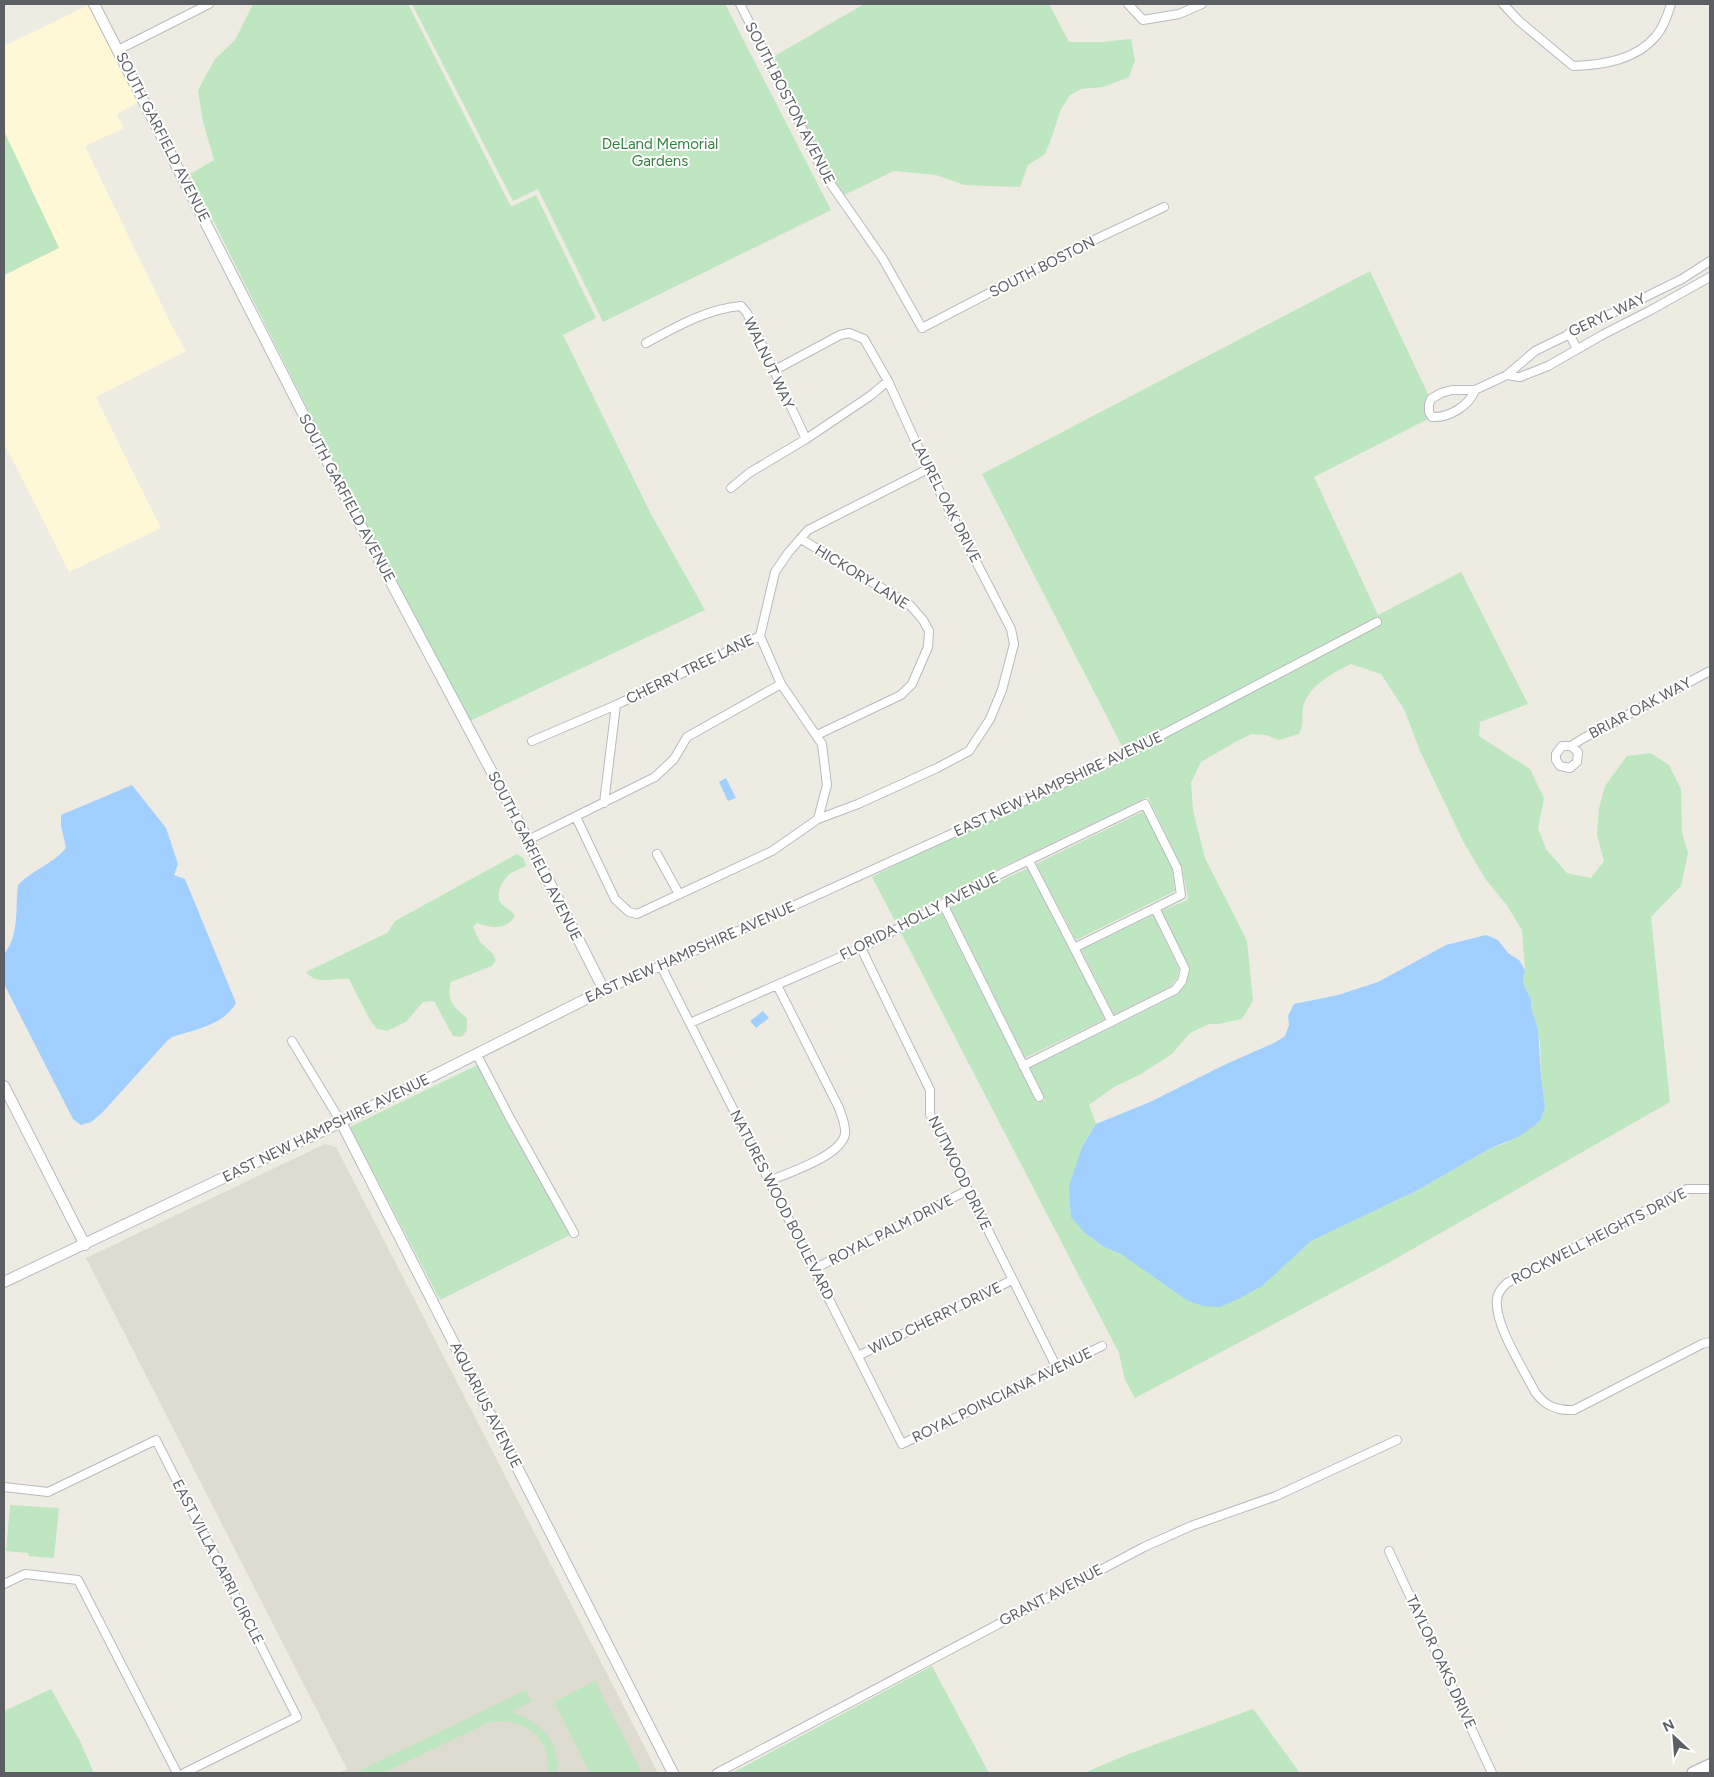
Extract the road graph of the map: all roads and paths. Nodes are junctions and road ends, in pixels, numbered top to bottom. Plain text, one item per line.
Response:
1 (94, 4) edge
2 (209, 4) edge
3 (740, 4) edge
4 (1128, 4) edge
5 (1202, 4) edge
6 (1503, 4) edge
7 (1671, 4) edge
8 (118, 50) junction
9 (1164, 207) dead end
10 (1710, 261) edge
11 (1686, 277) junction
12 (1710, 277) edge
13 (1691, 287) junction
14 (922, 328) joint
15 (1569, 333) junction
16 (646, 344) dead end
17 (1577, 349) junction
18 (773, 371) junction
19 (1507, 375) junction
20 (888, 381) junction
21 (1475, 390) junction
22 (806, 439) junction
23 (928, 470) junction
24 (731, 488) dead end
25 (801, 539) junction
26 (1376, 622) dead end
27 (760, 636) junction
28 (1710, 671) edge
29 (781, 684) junction
30 (616, 705) junction
31 (817, 735) junction
32 (532, 741) dead end
33 (1571, 746) dead end
34 (604, 803) junction
35 (576, 817) junction
36 (818, 819) junction
37 (528, 840) junction
38 (657, 854) dead end
39 (1030, 861) junction
40 (679, 894) junction
41 (943, 904) junction
42 (1155, 908) junction
43 (861, 948) junction
44 (1074, 948) junction
45 (661, 966) junction
46 (777, 986) junction
47 (604, 990) junction
48 (1112, 1022) junction
49 (690, 1023) junction
50 (292, 1041) dead end
51 (477, 1055) junction
52 (1023, 1066) junction
53 (4, 1086) edge
54 (1039, 1097) dead end
55 (341, 1122) junction
56 (769, 1181) junction
57 (1710, 1189) edge
58 (968, 1190) junction
59 (574, 1233) dead end
60 (84, 1245) junction
61 (814, 1269) junction
62 (1012, 1280) junction
63 (4, 1282) edge
64 (1710, 1342) edge
65 (1102, 1346) dead end
66 (858, 1356) junction
67 (1057, 1368) junction
68 (1397, 1440) dead end
69 (902, 1444) joint
70 (4, 1487) edge
71 (1389, 1551) dead end
72 (4, 1584) edge
73 (1710, 1765) edge
74 (177, 1773) edge
75 (184, 1773) edge
76 (673, 1773) edge
77 (717, 1773) edge
78 (1492, 1773) edge
79 (1693, 1773) edge

1 - 8 street, SOUTH GARFIELD AVENUE
2 - 8 street
3 - 14 street, SOUTH BOSTON AVENUE
4 - 5 street
6 - 7 street
8 - 37 street, SOUTH GARFIELD AVENUE
9 - 14 street, SOUTH BOSTON
10 - 11 street, GERYL WAY
11 - 13 street
11 - 15 street, GERYL WAY
12 - 13 street, GERYL WAY
13 - 17 street, GERYL WAY
15 - 17 street
15 - 19 street, GERYL WAY
16 - 18 street, WALNUT WAY
17 - 19 street, GERYL WAY
18 - 20 street, LAUREL OAK DRIVE
18 - 22 street, WALNUT WAY
19 - 21 street, GERYL WAY
20 - 22 street
20 - 23 street, LAUREL OAK DRIVE
21 - 21 street, GERYL WAY
22 - 24 street
23 - 25 street, CHERRY TREE LANE
23 - 36 street, LAUREL OAK DRIVE
25 - 27 street, CHERRY TREE LANE
25 - 31 street, HICKORY LANE
26 - 45 street, EAST NEW HAMPSHIRE AVENUE
27 - 29 street
27 - 30 street, CHERRY TREE LANE
28 - 33 street, BRIAR OAK WAY
29 - 31 street
29 - 34 street
30 - 32 street
30 - 34 street, CHERRY TREE LANE
31 - 36 street
34 - 35 street
35 - 37 street
35 - 40 street, LAUREL OAK DRIVE
36 - 40 street, LAUREL OAK DRIVE
37 - 47 street, SOUTH GARFIELD AVENUE
38 - 40 street
39 - 41 street, FLORIDA HOLLY AVENUE
39 - 42 street, FLORIDA HOLLY AVENUE
39 - 44 street
41 - 43 street, FLORIDA HOLLY AVENUE
41 - 52 street
42 - 44 street
42 - 48 street
43 - 46 street, FLORIDA HOLLY AVENUE
43 - 58 street, NUTWOOD DRIVE
44 - 48 street
45 - 47 street, EAST NEW HAMPSHIRE AVENUE
45 - 49 street, NATURES WOOD BOULEVARD
46 - 49 street, FLORIDA HOLLY AVENUE
46 - 56 street
47 - 51 street, EAST NEW HAMPSHIRE AVENUE
48 - 52 street
49 - 56 street, NATURES WOOD BOULEVARD
50 - 55 street, AQUARIUS AVENUE
51 - 55 street, EAST NEW HAMPSHIRE AVENUE
51 - 59 street
52 - 54 street
53 - 60 street
55 - 60 street, EAST NEW HAMPSHIRE AVENUE
55 - 76 street, AQUARIUS AVENUE
56 - 61 street, NATURES WOOD BOULEVARD
57 - 64 street, ROCKWELL HEIGHTS DRIVE
58 - 61 street, ROYAL PALM DRIVE
58 - 62 street, NUTWOOD DRIVE
60 - 63 street, EAST NEW HAMPSHIRE AVENUE
61 - 66 street, NATURES WOOD BOULEVARD
62 - 66 street, WILD CHERRY DRIVE
62 - 67 street, NUTWOOD DRIVE
65 - 67 street, ROYAL POINCIANA AVENUE
66 - 69 street, NATURES WOOD BOULEVARD
67 - 69 street, ROYAL POINCIANA AVENUE
68 - 77 street, GRANT AVENUE
70 - 75 street, EAST VILLA CAPRI CIRCLE
71 - 78 street, TAYLOR OAKS DRIVE
72 - 74 street
73 - 79 main road

